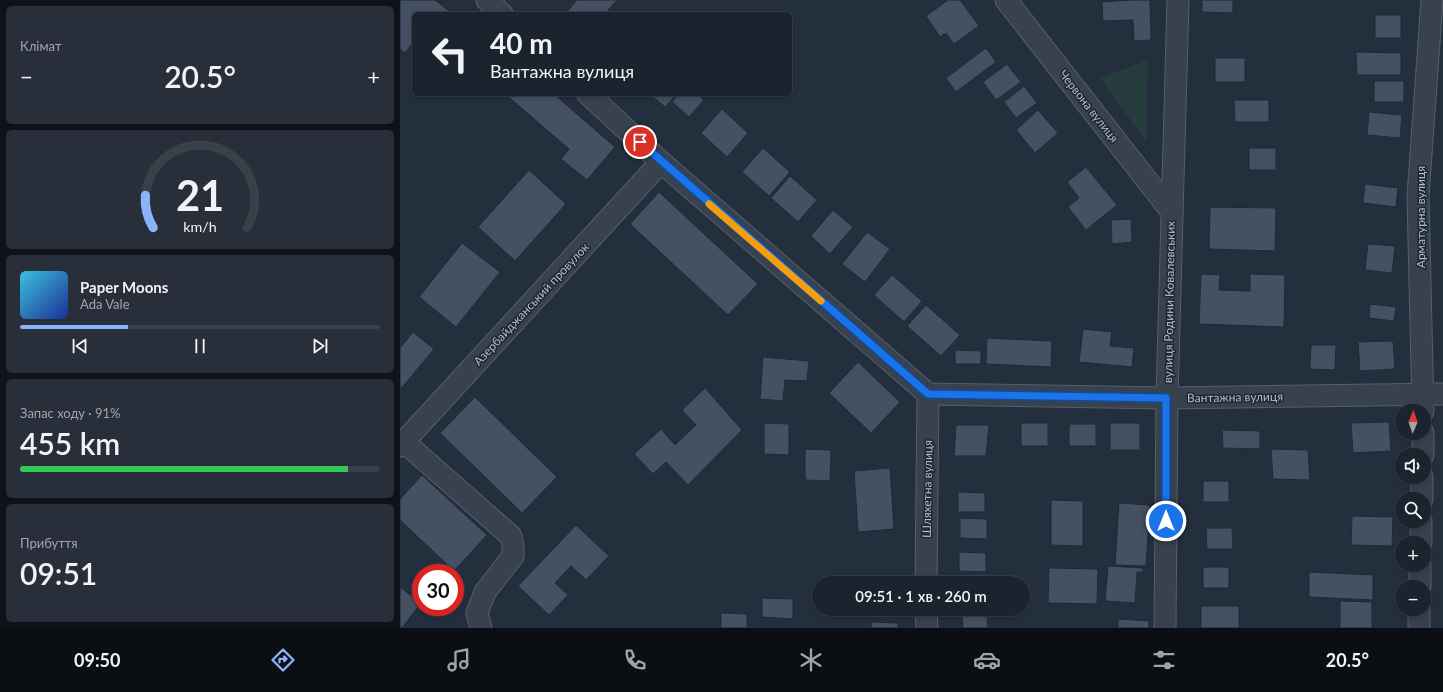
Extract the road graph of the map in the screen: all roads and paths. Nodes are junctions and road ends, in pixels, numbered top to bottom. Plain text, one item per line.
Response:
1 (487, 0) edge
2 (1006, 0) edge
3 (1178, 0) edge
4 (1432, 0) edge
5 (500, 12) edge
6 (590, 96) edge
7 (661, 162) junction
8 (1171, 211) junction
9 (928, 394) junction
10 (1166, 398) junction
11 (1430, 400) edge
12 (402, 444) edge
13 (926, 576) edge
14 (926, 616) edge
15 (1420, 616) edge
16 (481, 628) edge
17 (927, 628) edge
18 (1165, 628) edge
19 (1419, 628) edge

1 - 5 street
2 - 8 street, Червона вулиця
3 - 8 street, вулиця Родини Ковалевських
4 - 11 street, Арматурна вулиця
6 - 7 street
7 - 9 street
7 - 12 street, Азербайджанський провулок
8 - 10 street, вулиця Родини Ковалевських
9 - 10 street, Вантажна вулиця
9 - 13 street, Шляхетна вулиця
10 - 11 street, Вантажна вулиця
10 - 18 street, вулиця Родини Ковалевських
12 - 16 street
14 - 17 street
15 - 19 street

